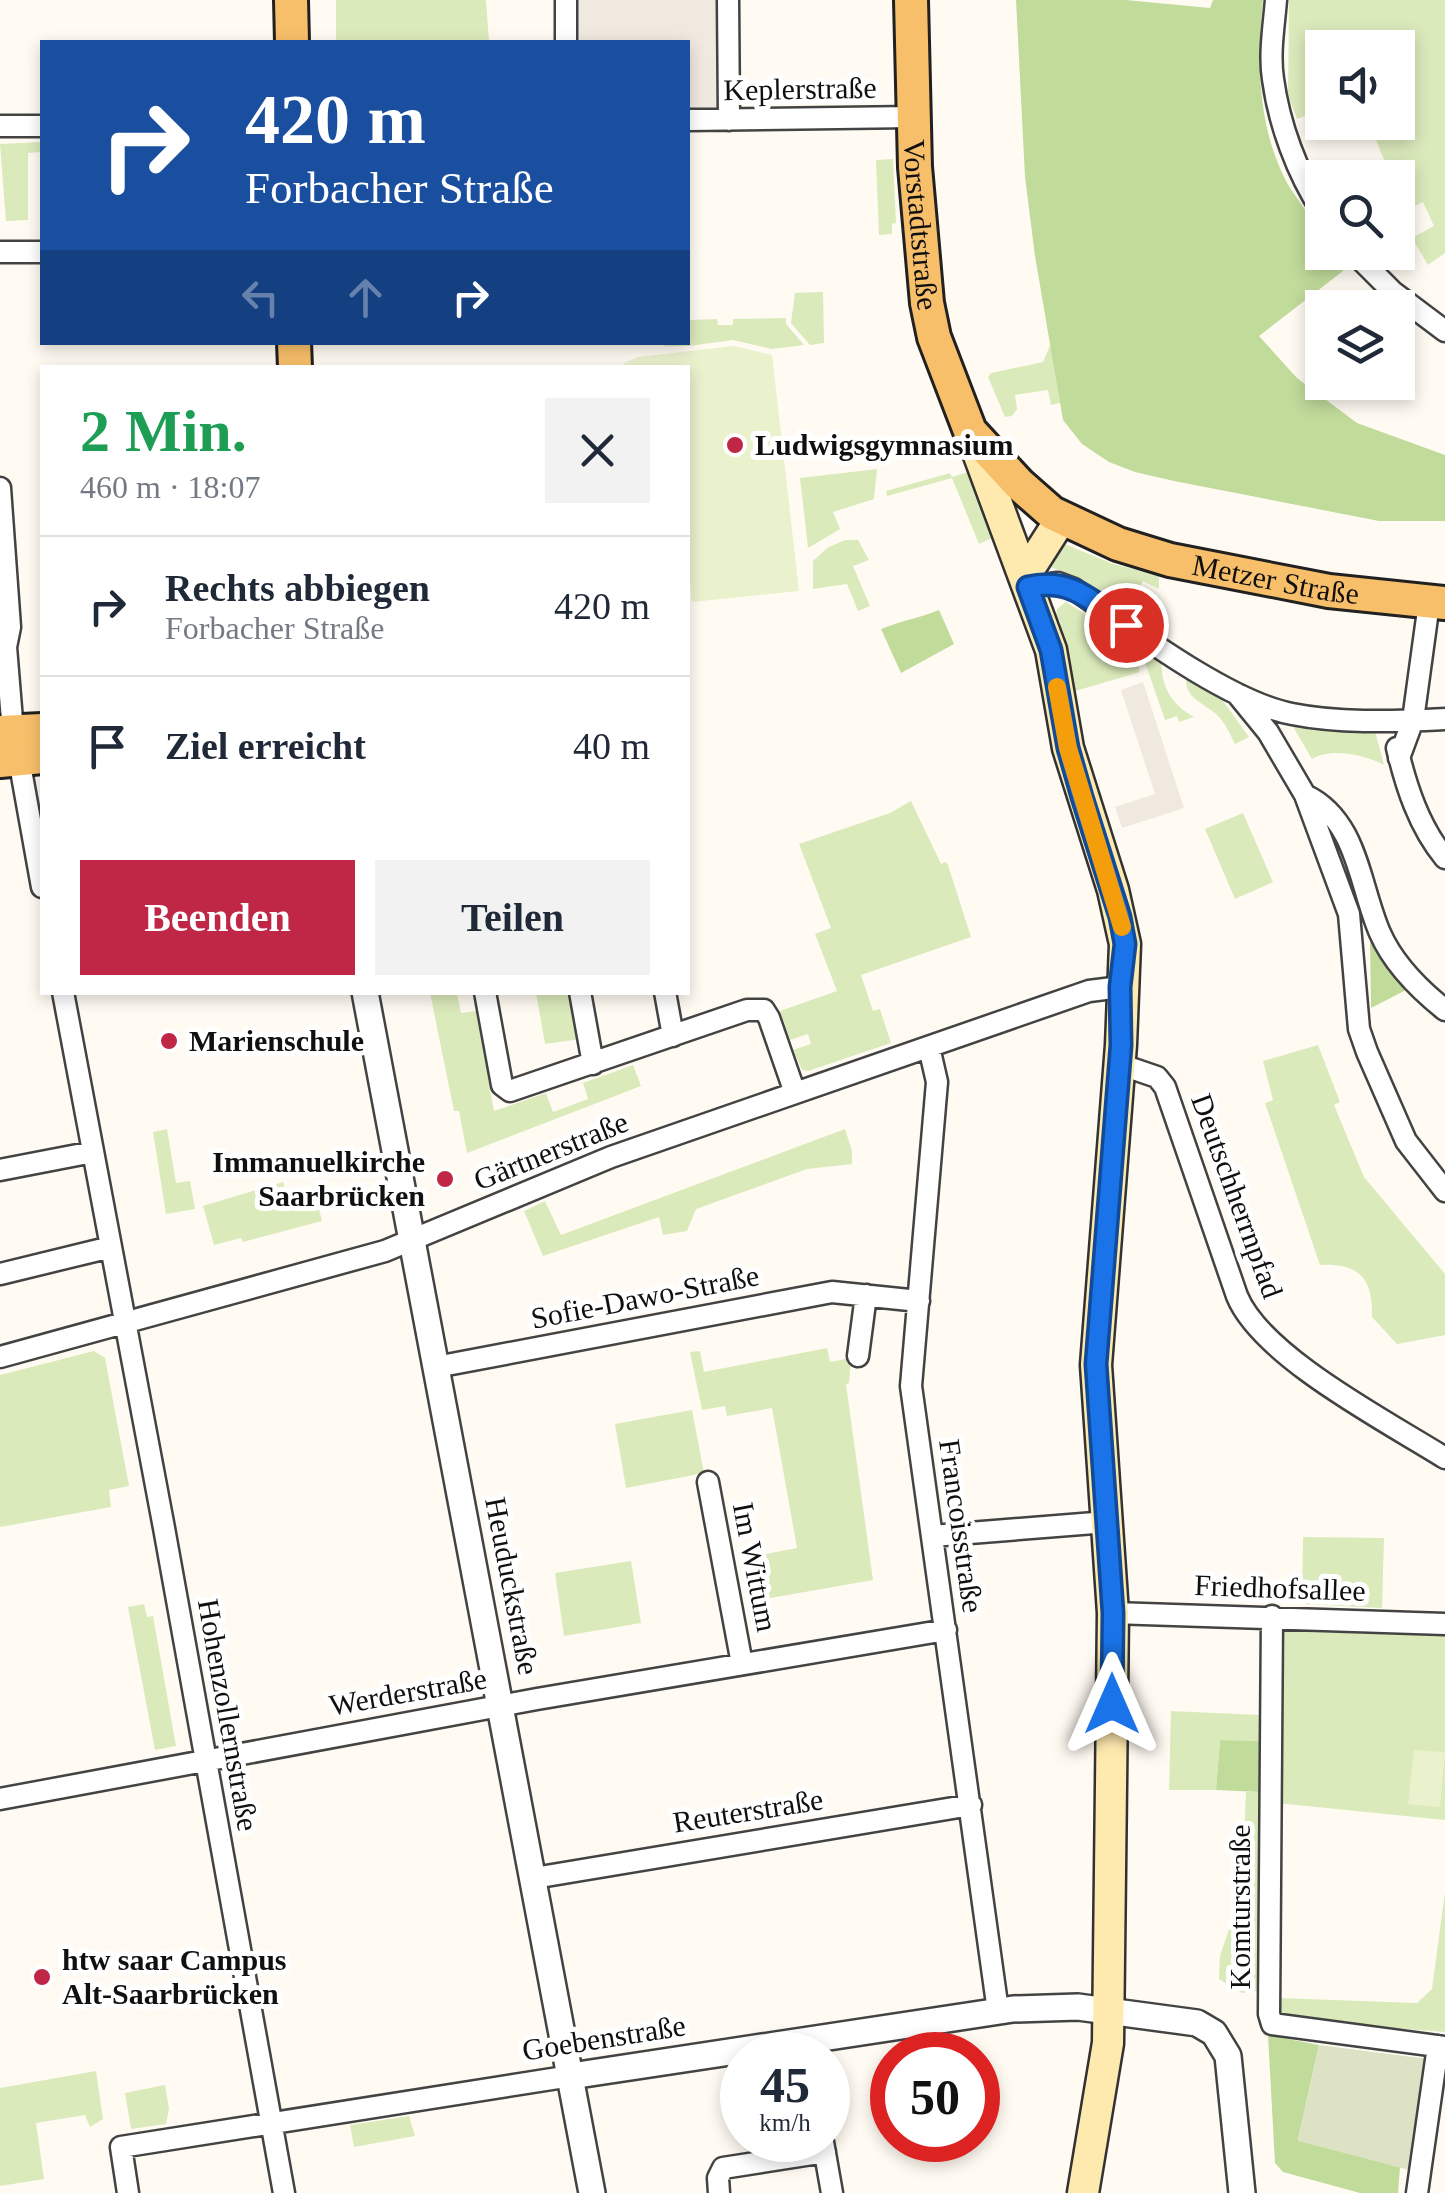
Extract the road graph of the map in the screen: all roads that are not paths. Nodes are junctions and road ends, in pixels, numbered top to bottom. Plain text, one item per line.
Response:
1 (291, 0) edge
2 (313, 0) edge
3 (566, 0) edge
4 (728, 0) edge
5 (1276, 0) edge
6 (912, 4) edge
7 (292, 40) edge
8 (313, 40) edge
9 (566, 40) edge
10 (913, 117) junction
11 (690, 120) edge
12 (729, 120) junction
13 (0, 126) edge
14 (40, 126) edge
15 (1305, 176) edge
16 (0, 252) edge
17 (40, 252) edge
18 (1371, 270) edge
19 (1445, 331) edge
20 (970, 431) junction
21 (0, 488) edge
22 (1061, 519) junction
23 (1026, 582) junction
24 (1437, 603) edge
25 (1237, 694) junction
26 (1445, 719) edge
27 (1413, 720) junction
28 (1390, 722) junction
29 (20, 745) edge
30 (1400, 758) junction
31 (1305, 795) junction
32 (1445, 858) edge
33 (40, 876) edge
34 (1120, 987) junction
35 (64, 995) edge
36 (366, 995) edge
37 (486, 995) edge
38 (581, 995) edge
39 (666, 995) edge
40 (1445, 1010) edge
41 (673, 1036) junction
42 (929, 1047) junction
43 (593, 1064) junction
44 (1119, 1064) junction
45 (795, 1092) junction
46 (93, 1152) junction
47 (0, 1170) edge
48 (1445, 1192) edge
49 (411, 1241) junction
50 (110, 1247) junction
51 (0, 1274) edge
52 (866, 1296) junction
53 (919, 1300) junction
54 (125, 1321) junction
55 (858, 1356) dead end
56 (0, 1357) edge
57 (436, 1367) junction
58 (1445, 1458) edge
59 (708, 1482) dead end
60 (1106, 1522) junction
61 (932, 1536) junction
62 (1113, 1613) junction
63 (1272, 1616) junction
64 (1445, 1624) edge
65 (946, 1630) junction
66 (742, 1664) junction
67 (502, 1705) junction
68 (206, 1760) junction
69 (0, 1799) edge
70 (970, 1805) junction
71 (534, 1878) junction
72 (1108, 2010) junction
73 (998, 2011) junction
74 (850, 2040) edge
75 (1442, 2046) edge
76 (720, 2058) edge
77 (571, 2076) junction
78 (271, 2122) junction
79 (750, 2162) edge
80 (827, 2162) edge
81 (128, 2193) edge
82 (284, 2193) edge
83 (592, 2193) edge
84 (719, 2193) edge
85 (832, 2193) edge
86 (1083, 2193) edge
87 (1242, 2193) edge
88 (1417, 2193) edge

1 - 7 main road
2 - 8 main road
3 - 9 street
4 - 12 street
5 - 15 street
6 - 10 main road, Vorstadtstraße
10 - 12 street, Keplerstraße
10 - 20 main road, Vorstadtstraße
11 - 12 street, Keplerstraße
13 - 14 street
16 - 17 street
18 - 19 street
20 - 22 main road, Metzer Straße
20 - 23 main road
21 - 29 street
22 - 23 main road
22 - 24 main road, Metzer Straße
23 - 25 street
23 - 34 main road
24 - 27 street
25 - 28 street
25 - 31 street
26 - 27 street
27 - 28 street
27 - 30 street
28 - 30 street
29 - 33 street
30 - 32 street
31 - 40 street
31 - 48 street
34 - 42 street, Gärtnerstraße
34 - 44 main road
35 - 46 street, Hohenzollernstraße
36 - 49 street, Heuduckstraße
37 - 43 street
38 - 43 street
39 - 41 street
41 - 43 street
41 - 45 street
42 - 45 street, Gärtnerstraße
42 - 53 street, Francoisstraße
44 - 58 street, Deutschherrnpfad
44 - 60 main road
45 - 49 street, Gärtnerstraße
46 - 47 street
46 - 50 street, Hohenzollernstraße
49 - 54 street, Gärtnerstraße
49 - 57 street, Heuduckstraße
50 - 51 street
50 - 54 street, Hohenzollernstraße
52 - 53 street, Sofie-Dawo-Straße
52 - 55 street
52 - 57 street, Sofie-Dawo-Straße
53 - 61 street, Francoisstraße
54 - 56 street, Gärtnerstraße
54 - 68 street, Hohenzollernstraße
57 - 67 street, Heuduckstraße
59 - 66 street, Im Wittum
60 - 61 street
60 - 62 main road
61 - 65 street, Francoisstraße
62 - 63 street, Friedhofsallee
62 - 72 main road
63 - 64 street, Friedhofsallee
63 - 75 street, Komturstraße
65 - 66 street, Werderstraße
65 - 70 street, Francoisstraße
66 - 67 street, Werderstraße
67 - 68 street, Werderstraße
67 - 71 street, Heuduckstraße
68 - 69 street, Werderstraße
68 - 78 street, Hohenzollernstraße
70 - 71 street, Reuterstraße
70 - 73 street, Francoisstraße
71 - 77 street, Heuduckstraße
72 - 73 street, Goebenstraße
72 - 86 main road
72 - 87 street, Goebenstraße
73 - 74 street, Goebenstraße
75 - 88 street
76 - 77 street, Goebenstraße
77 - 78 street, Goebenstraße
77 - 83 street, Heuduckstraße
78 - 81 street, Goebenstraße
78 - 82 street, Hohenzollernstraße
79 - 84 street
80 - 85 street

